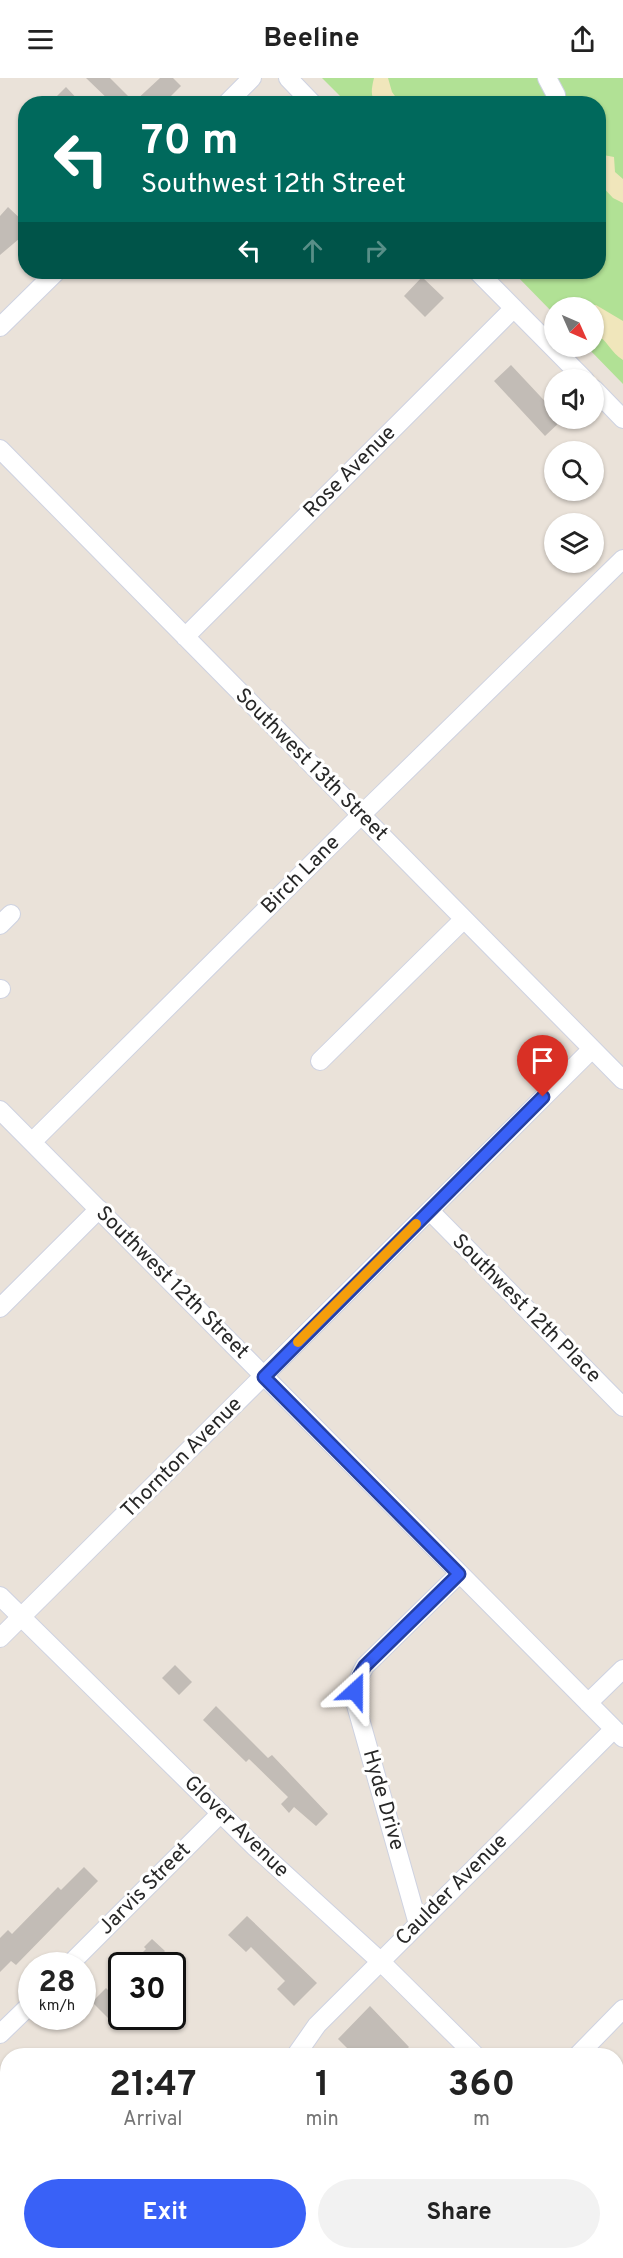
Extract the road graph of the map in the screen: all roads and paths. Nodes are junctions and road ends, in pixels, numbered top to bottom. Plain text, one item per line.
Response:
1 (252, 78) edge
2 (288, 78) edge
3 (547, 78) edge
4 (234, 96) edge
5 (305, 96) edge
6 (556, 96) edge
7 (49, 279) edge
8 (485, 279) edge
9 (514, 308) junction
10 (0, 327) edge
11 (574, 369) edge
12 (604, 399) edge
13 (623, 418) edge
14 (0, 449) edge
15 (623, 559) edge
16 (185, 637) junction
17 (361, 815) junction
18 (464, 919) junction
19 (592, 1049) junction
20 (320, 1061) dead end
21 (623, 1080) edge
22 (0, 1110) edge
23 (32, 1142) junction
24 (99, 1209) junction
25 (430, 1211) junction
26 (0, 1308) edge
27 (264, 1377) junction
28 (623, 1407) edge
29 (459, 1574) junction
30 (0, 1596) edge
31 (21, 1616) junction
32 (0, 1638) edge
33 (623, 1669) edge
34 (588, 1703) junction
35 (618, 1733) edge
36 (221, 1813) junction
37 (418, 1924) junction
38 (82, 1952) edge
39 (380, 1961) junction
40 (623, 2009) edge
41 (18, 2017) edge
42 (0, 2034) edge
43 (303, 2048) edge
44 (468, 2048) edge
45 (585, 2048) edge

1 - 4 street
2 - 5 street
3 - 6 street
7 - 10 street
8 - 9 street
9 - 11 street
9 - 16 street, Rose Avenue
12 - 13 street
14 - 16 street, Southwest 13th Street
15 - 17 street, Birch Lane
16 - 17 street, Southwest 13th Street
17 - 18 street, Southwest 13th Street
17 - 23 street, Birch Lane
18 - 19 street, Southwest 13th Street
18 - 20 street
19 - 21 street, Southwest 13th Street
19 - 25 street, Thornton Avenue
22 - 23 street, Southwest 12th Street
23 - 24 street, Southwest 12th Street
24 - 26 street
24 - 27 street, Southwest 12th Street
25 - 27 street, Thornton Avenue
25 - 28 street, Southwest 12th Place
27 - 29 street, Southwest 12th Street
27 - 31 street, Thornton Avenue
29 - 34 street, Southwest 12th Street
29 - 37 street, Hyde Drive
30 - 31 street, Glover Avenue
31 - 32 street, Thornton Avenue
31 - 36 street, Glover Avenue
33 - 34 street
34 - 35 street, Southwest 12th Street
35 - 37 street, Caulder Avenue
36 - 38 street, Jarvis Street
36 - 39 street, Glover Avenue
37 - 39 street, Caulder Avenue
39 - 43 street, Caulder Avenue
39 - 44 street, Glover Avenue
40 - 45 street
41 - 42 street

